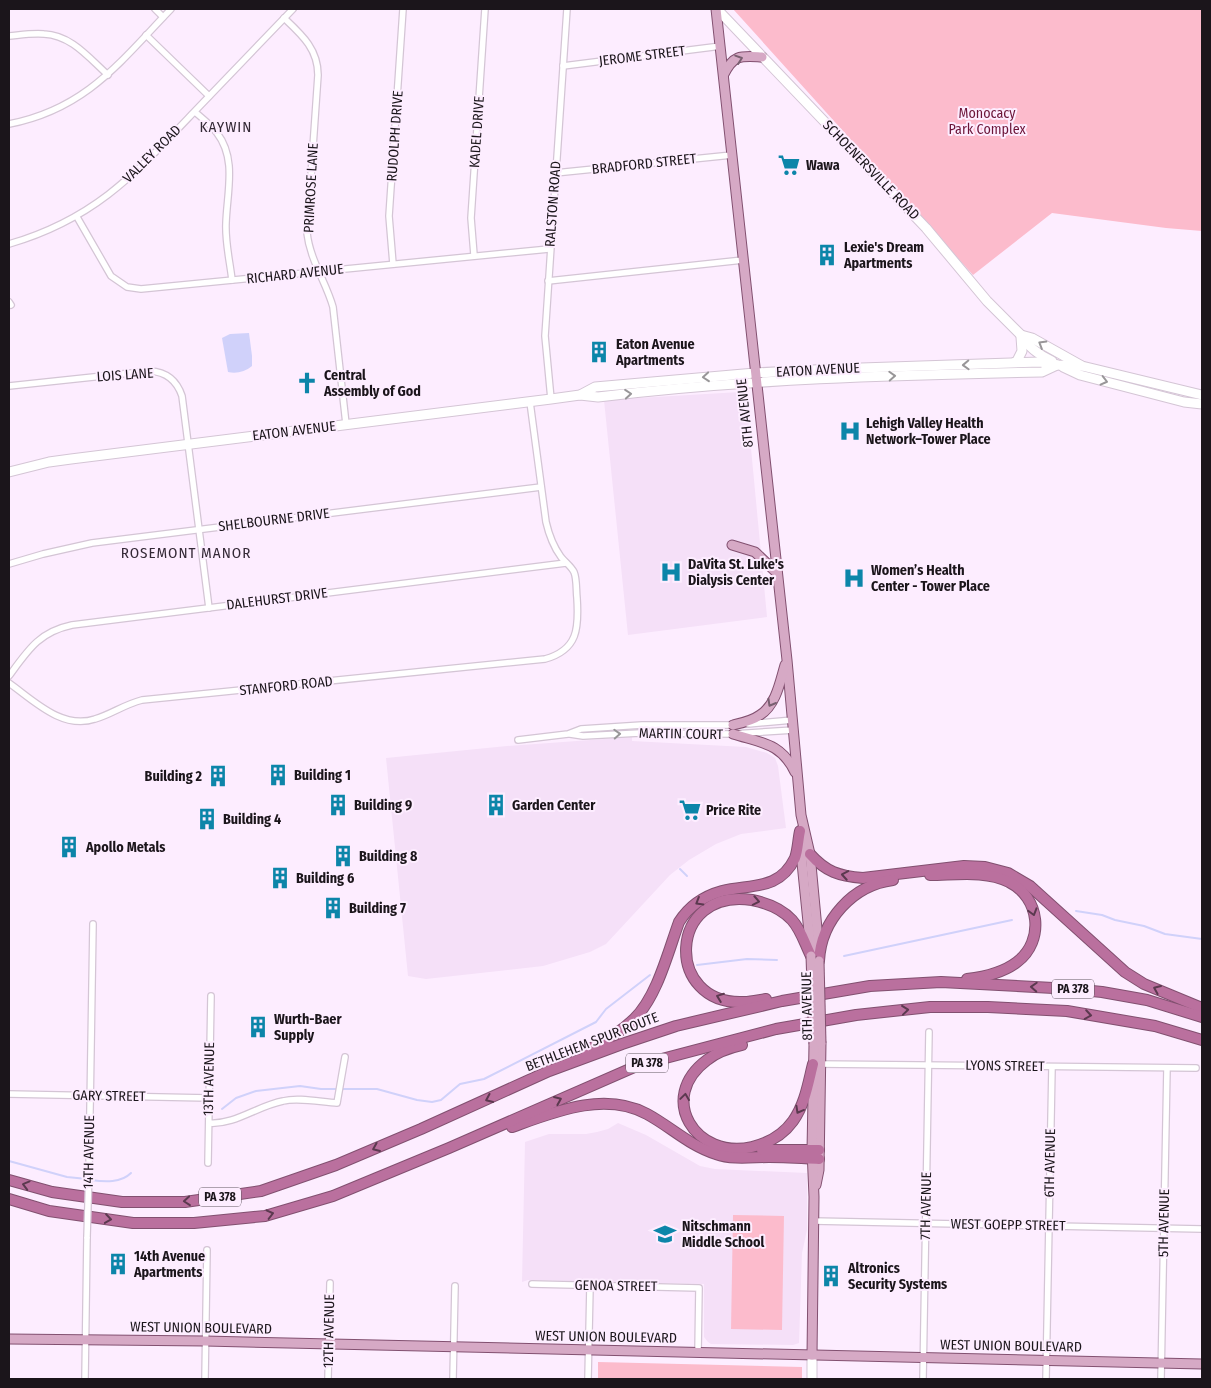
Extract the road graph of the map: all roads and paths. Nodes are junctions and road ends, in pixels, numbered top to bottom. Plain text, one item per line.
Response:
1 (155, 9) edge
2 (171, 9) edge
3 (293, 9) edge
4 (403, 9) edge
5 (485, 9) edge
6 (567, 9) edge
7 (717, 9) edge
8 (164, 17) junction
9 (284, 18) junction
10 (146, 35) junction
11 (9, 36) edge
12 (721, 46) junction
13 (762, 57) junction
14 (563, 66) junction
15 (724, 74) junction
16 (108, 75) junction
17 (209, 96) junction
18 (195, 112) junction
19 (9, 124) edge
20 (732, 155) junction
21 (555, 173) junction
22 (77, 217) junction
23 (9, 244) edge
24 (550, 249) junction
25 (474, 255) junction
26 (743, 260) junction
27 (393, 264) junction
28 (319, 272) junction
29 (232, 280) junction
30 (548, 281) junction
31 (1021, 335) junction
32 (1015, 362) junction
33 (1058, 365) junction
34 (1082, 366) junction
35 (755, 373) junction
36 (756, 383) junction
37 (9, 386) edge
38 (580, 395) junction
39 (1202, 396) edge
40 (551, 399) junction
41 (530, 402) junction
42 (1202, 404) edge
43 (346, 424) junction
44 (188, 444) junction
45 (9, 472) edge
46 (542, 487) junction
47 (199, 530) junction
48 (732, 545) dead end
49 (566, 563) junction
50 (9, 564) edge
51 (777, 573) junction
52 (209, 608) junction
53 (787, 660) junction
54 (9, 676) edge
55 (9, 683) edge
56 (793, 720) junction
57 (733, 730) junction
58 (794, 730) junction
59 (518, 740) dead end
60 (797, 777) junction
61 (803, 844) junction
62 (93, 924) dead end
63 (815, 959) junction
64 (941, 982) junction
65 (837, 991) junction
66 (211, 996) dead end
67 (1202, 1008) edge
68 (856, 1015) junction
69 (1202, 1017) edge
70 (929, 1032) dead end
71 (1202, 1040) edge
72 (345, 1057) dead end
73 (817, 1064) junction
74 (928, 1064) junction
75 (1052, 1067) junction
76 (1167, 1068) junction
77 (1196, 1068) dead end
78 (549, 1071) junction
79 (9, 1094) edge
80 (90, 1096) junction
81 (208, 1098) junction
82 (209, 1123) junction
83 (449, 1148) junction
84 (741, 1150) junction
85 (815, 1154) junction
86 (208, 1163) dead end
87 (9, 1180) edge
88 (9, 1199) edge
89 (814, 1221) junction
90 (926, 1224) junction
91 (1048, 1226) junction
92 (1164, 1228) junction
93 (1202, 1229) edge
94 (207, 1250) dead end
95 (330, 1283) dead end
96 (532, 1284) dead end
97 (455, 1286) dead end
98 (590, 1286) junction
99 (9, 1339) edge
100 (85, 1340) junction
101 (205, 1341) junction
102 (329, 1345) junction
103 (454, 1348) junction
104 (589, 1350) junction
105 (698, 1352) junction
106 (812, 1355) junction
107 (924, 1358) junction
108 (1046, 1360) junction
109 (1162, 1363) junction
110 (1202, 1364) edge
111 (85, 1379) edge
112 (204, 1379) edge
113 (328, 1379) edge
114 (453, 1379) edge
115 (588, 1379) edge
116 (812, 1379) edge
117 (923, 1379) edge
118 (1046, 1379) edge
119 (1161, 1379) edge

1 - 8 street
2 - 8 street
3 - 9 street, VALLEY ROAD
4 - 27 street, RUDOLPH DRIVE
5 - 25 street, KADEL DRIVE
6 - 14 street, RALSTON ROAD
7 - 12 main road, 8TH AVENUE
7 - 13 street, SCHOENERSVILLE ROAD
8 - 10 street
9 - 17 street, VALLEY ROAD
9 - 28 street, PRIMROSE LANE
10 - 16 street
10 - 17 street
11 - 16 street
12 - 14 street, JEROME STREET
12 - 15 main road, 8TH AVENUE
15 -> 13 main road
13 - 31 street, SCHOENERSVILLE ROAD
14 - 21 street, RALSTON ROAD
15 - 20 main road, 8TH AVENUE
16 - 19 street
17 - 18 street, VALLEY ROAD
18 - 22 street, VALLEY ROAD
18 - 29 street
20 - 21 street, BRADFORD STREET
20 - 26 main road, 8TH AVENUE
21 - 24 street, RALSTON ROAD
22 - 23 street, VALLEY ROAD
22 - 29 street, RICHARD AVENUE
24 - 25 street, RICHARD AVENUE
24 - 30 street, RALSTON ROAD
25 - 27 street, RICHARD AVENUE
26 - 30 street
26 - 35 main road, 8TH AVENUE
27 - 28 street, RICHARD AVENUE
28 - 29 street, RICHARD AVENUE
28 - 43 street, PRIMROSE LANE
30 - 40 street, RALSTON ROAD
31 - 32 street
31 - 33 street, SCHOENERSVILLE ROAD
34 -> 31 street, SCHOENERSVILLE ROAD
32 - 33 street, EATON AVENUE
32 -> 35 street, EATON AVENUE
33 - 34 street, EATON AVENUE
36 -> 33 street, EATON AVENUE
33 -> 42 street, SCHOENERSVILLE ROAD
34 - 39 street, SCHOENERSVILLE ROAD
35 - 36 main road, 8TH AVENUE
35 -> 38 street, EATON AVENUE
38 -> 36 street, EATON AVENUE
36 - 51 main road, 8TH AVENUE
37 - 44 street, LOIS LANE
38 - 40 street, EATON AVENUE
40 - 41 street, EATON AVENUE
41 - 43 street, EATON AVENUE
41 - 46 street
43 - 44 street, EATON AVENUE
44 - 45 street, EATON AVENUE
44 - 47 street, LOIS LANE
46 - 47 street, SHELBOURNE DRIVE
46 - 49 street
47 - 50 street, SHELBOURNE DRIVE
47 - 52 street, LOIS LANE
48 - 51 main road
49 - 52 street, DALEHURST DRIVE
49 - 55 street, STANFORD ROAD
51 - 53 main road, 8TH AVENUE
52 - 54 street, DALEHURST DRIVE
53 - 56 main road, 8TH AVENUE
53 -> 57 main road
56 - 57 street, MARTIN COURT
56 - 58 main road, 8TH AVENUE
57 - 58 street, MARTIN COURT
57 - 59 street, MARTIN COURT
57 - 60 main road
58 - 60 main road, 8TH AVENUE
60 - 61 main road, 8TH AVENUE
61 - 63 main road, 8TH AVENUE
67 -> 61 highway
61 -> 78 highway
62 - 80 street, 14TH AVENUE
63 -> 64 highway
65 -> 63 highway
63 - 73 main road, 8TH AVENUE, bridge
64 - 65 highway, BETHLEHEM SPUR ROUTE / PA 378
69 -> 64 highway, BETHLEHEM SPUR ROUTE / PA 378
65 - 78 highway, BETHLEHEM SPUR ROUTE / PA 378
66 - 81 street, 13TH AVENUE
68 -> 71 highway, PA 378
83 -> 68 highway, PA 378
84 -> 68 highway
70 - 74 street, 7TH AVENUE
72 - 82 street
73 - 74 street, LYONS STREET
73 -> 84 highway
73 - 85 main road, 8TH AVENUE
74 - 75 street, LYONS STREET
74 - 90 street, 7TH AVENUE
75 - 76 street, LYONS STREET
75 - 91 street, 6TH AVENUE
76 - 77 street, LYONS STREET
76 - 92 street, 5TH AVENUE
78 -> 87 highway, BETHLEHEM SPUR ROUTE / PA 378
79 - 80 street, GARY STREET
80 - 81 street, GARY STREET
80 - 100 street, 14TH AVENUE, bridge
81 - 82 street, 13TH AVENUE
82 - 86 street, 13TH AVENUE
83 - 85 highway
88 -> 83 highway, PA 378
84 - 85 highway
85 - 89 main road, 8TH AVENUE
89 - 90 street, WEST GOEPP STREET
89 - 106 main road, 8TH AVENUE
90 - 91 street, WEST GOEPP STREET
90 - 107 street, 7TH AVENUE
91 - 92 street, WEST GOEPP STREET
91 - 108 street, 6TH AVENUE
92 - 93 street, WEST GOEPP STREET
92 - 109 street, 5TH AVENUE
94 - 101 street
95 - 102 street, 12TH AVENUE
96 - 98 street, GENOA STREET
97 - 103 street
98 - 104 street
98 - 105 street, GENOA STREET
99 - 100 main road, WEST UNION BOULEVARD
100 - 101 main road, WEST UNION BOULEVARD
100 - 111 street, 14TH AVENUE
101 - 102 main road, WEST UNION BOULEVARD
101 - 112 street
102 - 103 main road, WEST UNION BOULEVARD
102 - 113 street, 12TH AVENUE
103 - 104 main road, WEST UNION BOULEVARD
103 - 114 street
104 - 105 main road, WEST UNION BOULEVARD
104 - 115 street
105 - 106 main road, WEST UNION BOULEVARD
106 - 107 main road, WEST UNION BOULEVARD
106 - 116 street, 8TH AVENUE
107 - 108 main road, WEST UNION BOULEVARD
107 - 117 street, 7TH AVENUE
108 - 109 main road, WEST UNION BOULEVARD
108 - 118 street, 6TH AVENUE
109 - 110 main road, WEST UNION BOULEVARD
109 - 119 street, 5TH AVENUE

